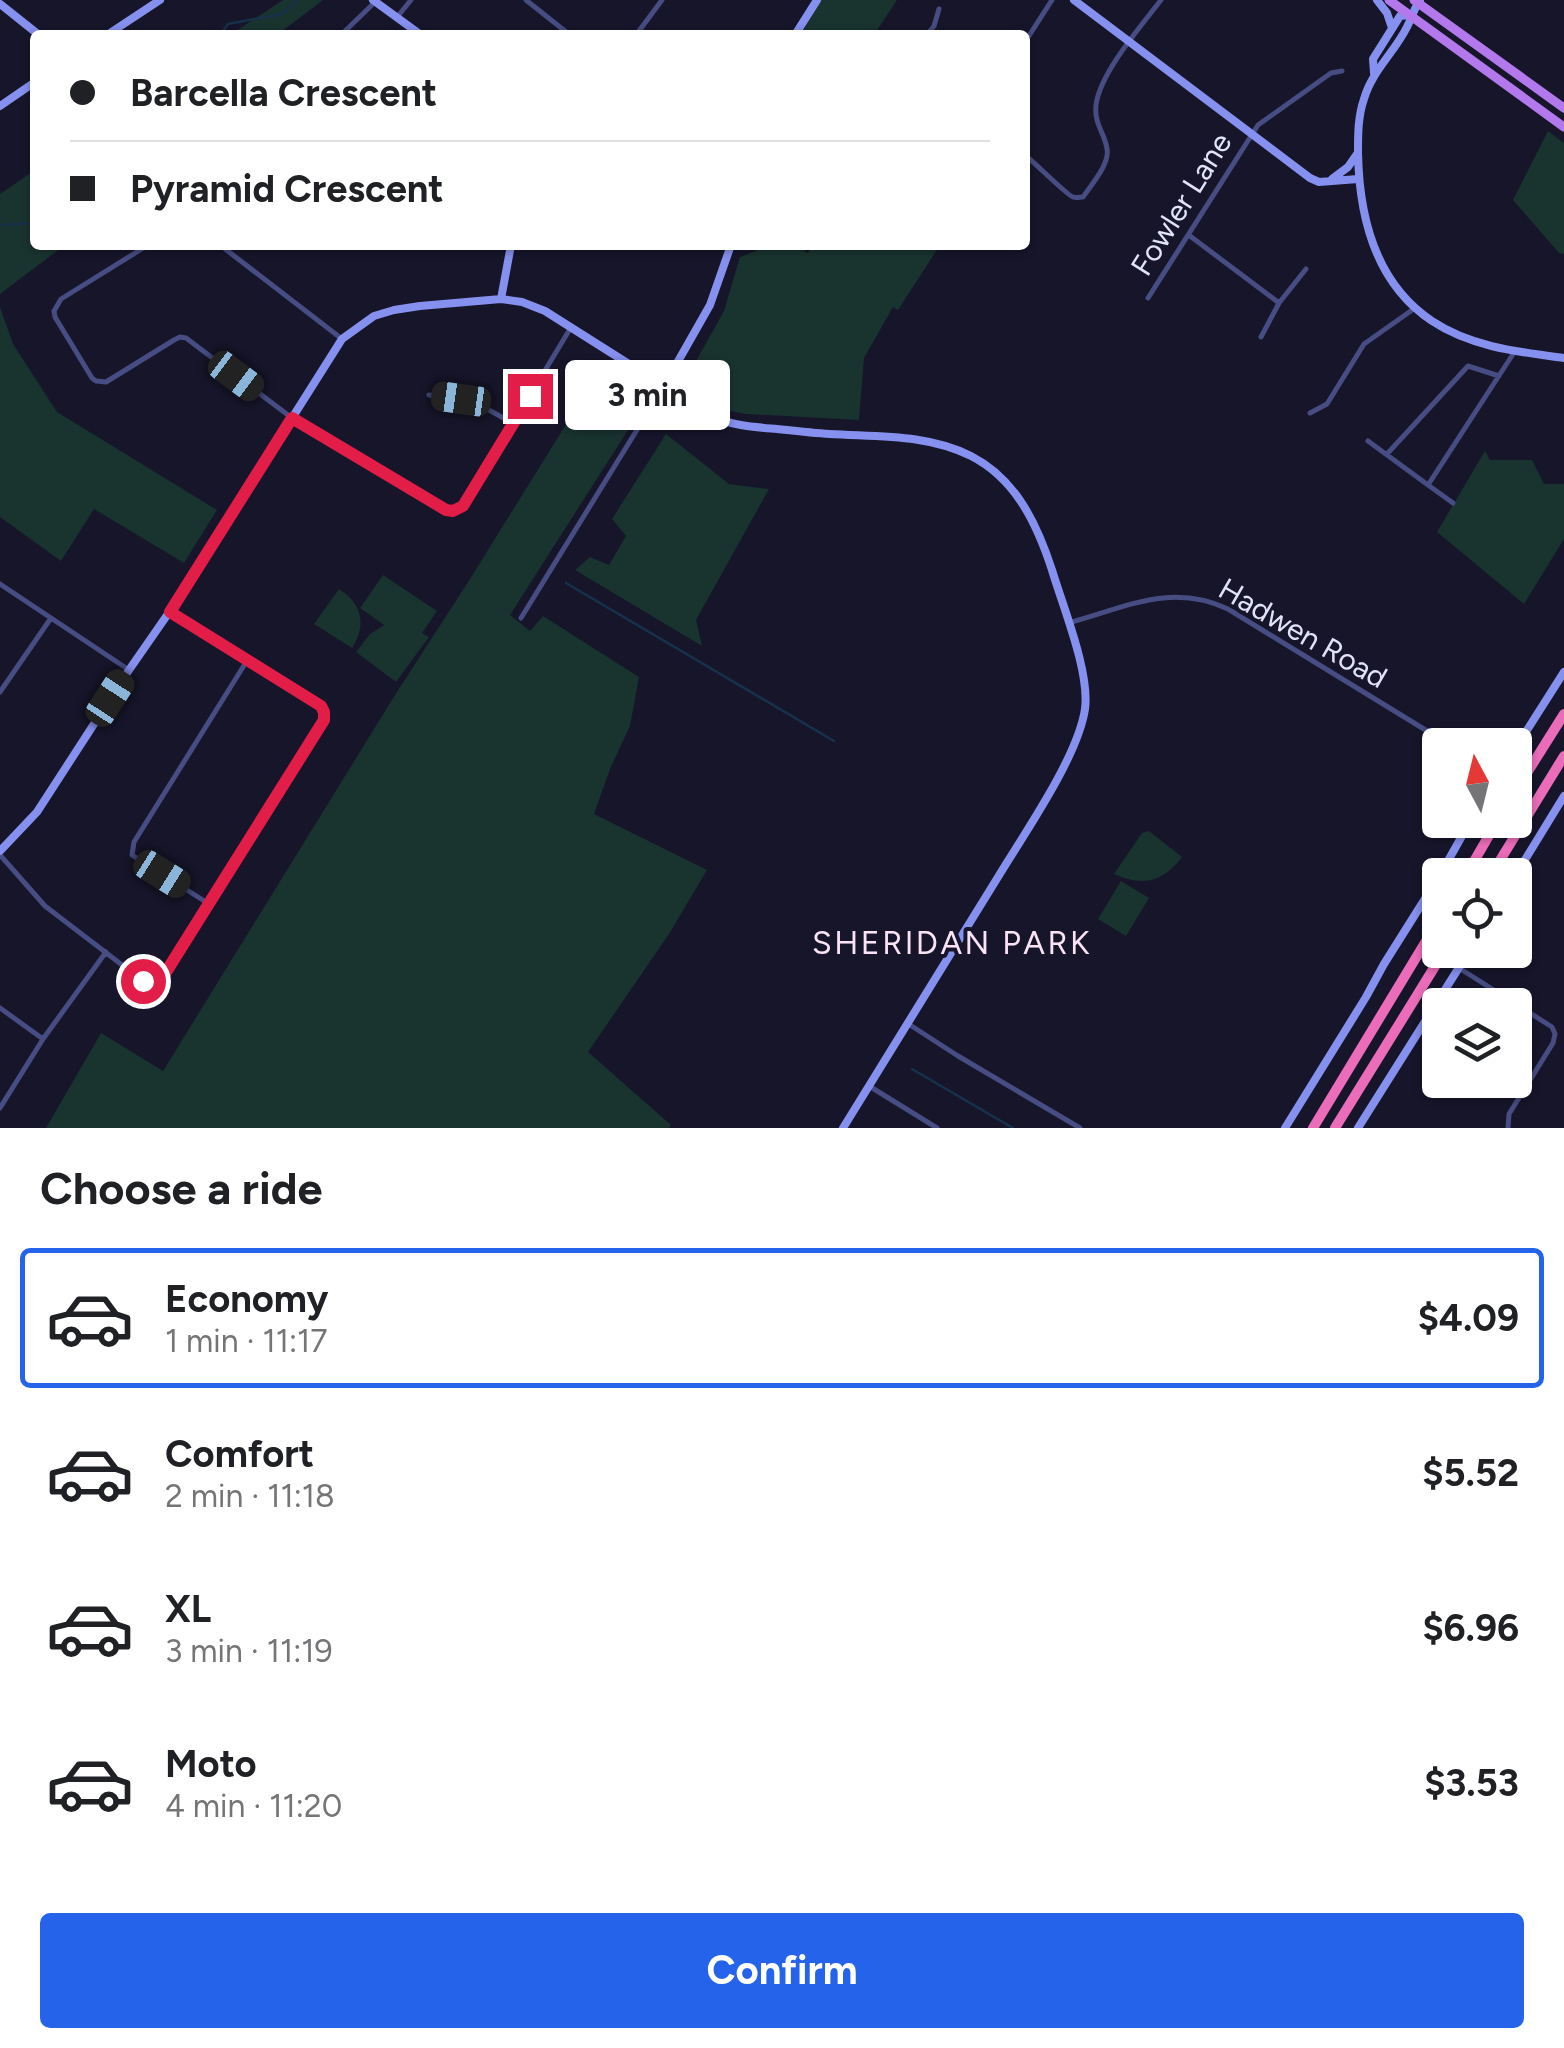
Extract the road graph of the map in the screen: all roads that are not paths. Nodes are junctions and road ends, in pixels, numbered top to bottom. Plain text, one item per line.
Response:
1 (160, 0) edge
2 (411, 0) edge
3 (526, 0) edge
4 (662, 0) edge
5 (817, 0) edge
6 (1052, 0) edge
7 (1074, 0) edge
8 (1161, 0) edge
9 (1377, 0) edge
10 (1389, 0) edge
11 (374, 1) edge
12 (1418, 1) edge
13 (0, 4) edge
14 (939, 9) dead end
15 (1410, 15) junction
16 (398, 16) junction
17 (1392, 28) junction
18 (33, 30) edge
19 (114, 30) edge
20 (347, 30) edge
21 (415, 30) edge
22 (564, 30) edge
23 (640, 30) edge
24 (798, 30) edge
25 (931, 30) edge
26 (1030, 34) edge
27 (1130, 41) junction
28 (1342, 70) dead end
29 (1374, 73) junction
30 (30, 85) edge
31 (0, 106) edge
32 (1564, 108) edge
33 (1564, 127) edge
34 (1252, 134) junction
35 (1358, 151) junction
36 (1030, 159) edge
37 (1358, 179) junction
38 (1328, 182) junction
39 (1189, 236) junction
40 (140, 250) edge
41 (226, 250) edge
42 (510, 250) edge
43 (729, 250) edge
44 (1306, 269) dead end
45 (1148, 298) dead end
46 (502, 299) junction
47 (1279, 303) junction
48 (1415, 308) junction
49 (570, 328) junction
50 (1260, 338) dead end
51 (342, 339) junction
52 (1515, 351) junction
53 (1564, 358) edge
54 (1499, 376) junction
55 (664, 386) junction
56 (429, 395) dead end
57 (1310, 413) dead end
58 (292, 418) junction
59 (513, 424) junction
60 (1368, 441) dead end
61 (1387, 454) junction
62 (1428, 485) junction
63 (1453, 503) dead end
64 (0, 584) edge
65 (170, 612) junction
66 (51, 618) junction
67 (521, 618) dead end
68 (1068, 622) junction
69 (248, 659) junction
70 (129, 670) junction
71 (1564, 672) edge
72 (0, 692) edge
73 (1564, 714) edge
74 (1422, 728) edge
75 (1528, 728) edge
76 (1564, 756) edge
77 (1532, 765) edge
78 (1564, 796) edge
79 (0, 853) edge
80 (1501, 858) edge
81 (1526, 858) edge
82 (209, 904) junction
83 (1422, 904) edge
84 (1422, 948) edge
85 (106, 952) junction
86 (1434, 968) edge
87 (1459, 968) joint
88 (0, 1008) edge
89 (907, 1024) junction
90 (42, 1039) junction
91 (869, 1086) junction
92 (0, 1108) edge
93 (843, 1128) edge
94 (937, 1128) edge
95 (1080, 1128) edge
96 (1284, 1128) edge
97 (1313, 1128) edge
98 (1335, 1128) edge
99 (1358, 1128) edge
100 (1508, 1128) edge

1 - 19 street
2 - 16 street
3 - 22 street
4 - 23 street
5 - 24 street
6 - 26 street
7 - 27 street
8 - 27 street
9 - 17 street
10 - 15 main road
11 - 16 street
11 - 20 street
12 - 15 street
12 - 32 main road
13 - 18 street
14 - 25 street
15 - 17 street
15 - 29 street
15 - 33 main road
16 - 21 street
17 - 29 street
27 - 34 street
27 - 36 street
28 - 34 street, Fowler Lane
29 - 35 street
30 - 31 street
34 - 38 street
34 - 39 street, Fowler Lane
35 - 37 street
35 - 38 street
37 - 38 street
37 - 48 street
39 - 45 street, Fowler Lane
39 - 47 street
40 - 58 street
41 - 51 street
42 - 46 street
43 - 55 street
44 - 47 street
46 - 49 street
46 - 51 street
47 - 50 street
48 - 52 street
48 - 57 street
49 - 55 street
49 - 59 street
51 - 58 street
52 - 53 street
52 - 54 street
54 - 61 street
54 - 62 street
55 - 67 street
55 - 68 street
56 - 59 street
58 - 59 street
58 - 65 street
60 - 61 street
61 - 62 street
62 - 63 street
64 - 66 street
65 - 69 street
65 - 70 street
66 - 70 street
66 - 72 street
68 - 74 street, Hadwen Road
68 - 89 street
69 - 82 street
69 - 82 street
70 - 79 street
71 - 75 street
73 - 77 highway
76 - 80 highway
78 - 81 street
79 - 85 street
82 - 85 street
83 - 96 street
84 - 97 highway
85 - 90 street
86 - 98 highway
87 - 99 street
87 - 100 street
88 - 90 street
89 - 91 street
89 - 95 street
90 - 92 street
91 - 93 street
91 - 94 street

